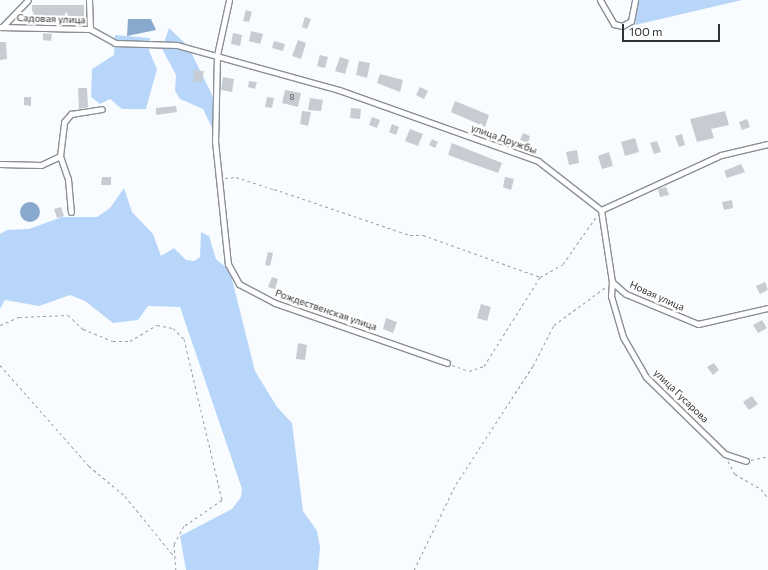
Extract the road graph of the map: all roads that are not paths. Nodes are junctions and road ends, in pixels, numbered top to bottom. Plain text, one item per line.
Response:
1 (28, 0) edge
2 (89, 0) edge
3 (229, 0) edge
4 (600, 0) edge
5 (635, 0) edge
6 (1, 27) edge
7 (90, 29) junction
8 (217, 55) junction
9 (102, 109) dead end
10 (768, 144) edge
11 (60, 156) junction
12 (0, 164) edge
13 (601, 210) junction
14 (71, 212) dead end
15 (612, 282) junction
16 (768, 308) edge
17 (448, 363) road end
18 (746, 461) road end

1 - 6 street
2 - 7 street
3 - 8 street, Рождественская улица
4 - 5 street
6 - 7 street, Садовая улица
7 - 8 street, Садовая улица
8 - 13 street, улица Дружбы
8 - 17 street, Рождественская улица
9 - 11 street
10 - 13 street
11 - 12 street
11 - 14 street
13 - 15 street
15 - 16 street, Новая улица
15 - 18 street, улица Гусарова

